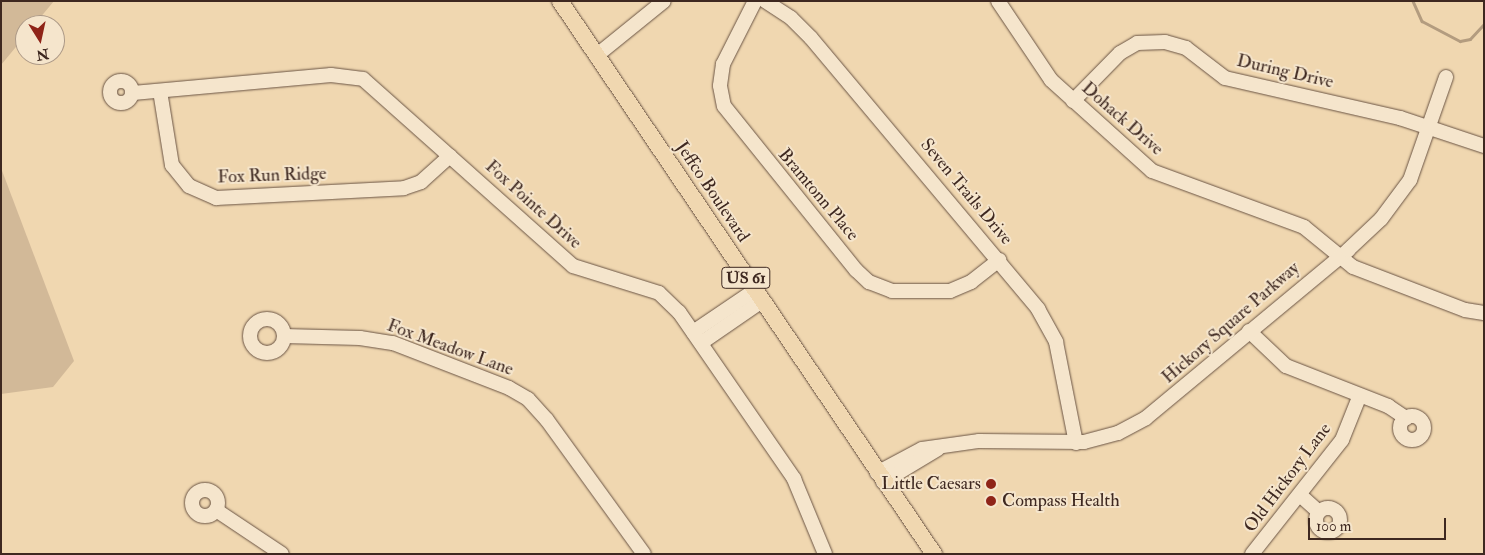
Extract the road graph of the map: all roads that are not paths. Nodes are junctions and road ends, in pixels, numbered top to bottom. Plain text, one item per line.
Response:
1 (560, 1) edge
2 (664, 1) edge
3 (755, 1) edge
4 (765, 1) edge
5 (998, 1) edge
6 (596, 56) junction
7 (1446, 77) dead end
8 (160, 91) junction
9 (133, 93) dead end
10 (1074, 101) junction
11 (1430, 127) junction
12 (1484, 146) edge
13 (450, 156) junction
14 (1340, 256) junction
15 (999, 260) junction
16 (758, 295) junction
17 (1484, 313) edge
18 (1249, 331) junction
19 (284, 336) dead end
20 (697, 337) junction
21 (1360, 395) junction
22 (1406, 418) dead end
23 (1076, 443) junction
24 (880, 478) junction
25 (1300, 496) junction
26 (216, 510) dead end
27 (1319, 512) dead end
28 (282, 554) edge
29 (644, 554) edge
30 (826, 554) edge
31 (934, 554) edge
32 (1252, 554) edge

1 - 6 main road, Jeffco Boulevard / US 61
2 - 6 street
3 - 15 street, Bramtonn Place
4 - 15 street, Seven Trails Drive
5 - 10 street, Dohack Drive
6 - 16 main road, Jeffco Boulevard / US 61
7 - 11 street, Hickory Square Parkway
8 - 9 street, Fox Pointe Drive
8 - 13 street, Fox Pointe Drive
8 - 13 street, Fox Run Ridge
10 - 11 street, During Drive
10 - 14 street, Dohack Drive
11 - 12 street, During Drive
11 - 14 street, Hickory Square Parkway
13 - 20 street, Fox Pointe Drive
14 - 17 street, Dohack Drive
14 - 18 street, Hickory Square Parkway
15 - 23 street, Seven Trails Drive
16 - 20 street
16 - 24 main road, Jeffco Boulevard / US 61
18 - 21 street
18 - 23 street, Hickory Square Parkway
19 - 29 street, Fox Meadow Lane
20 - 30 street, Fox Pointe Drive
21 - 22 street
21 - 25 street, Old Hickory Lane
23 - 24 street, Hickory Square Parkway
24 - 31 main road, Jeffco Boulevard / US 61
25 - 27 street
25 - 32 street, Old Hickory Lane
26 - 28 street

